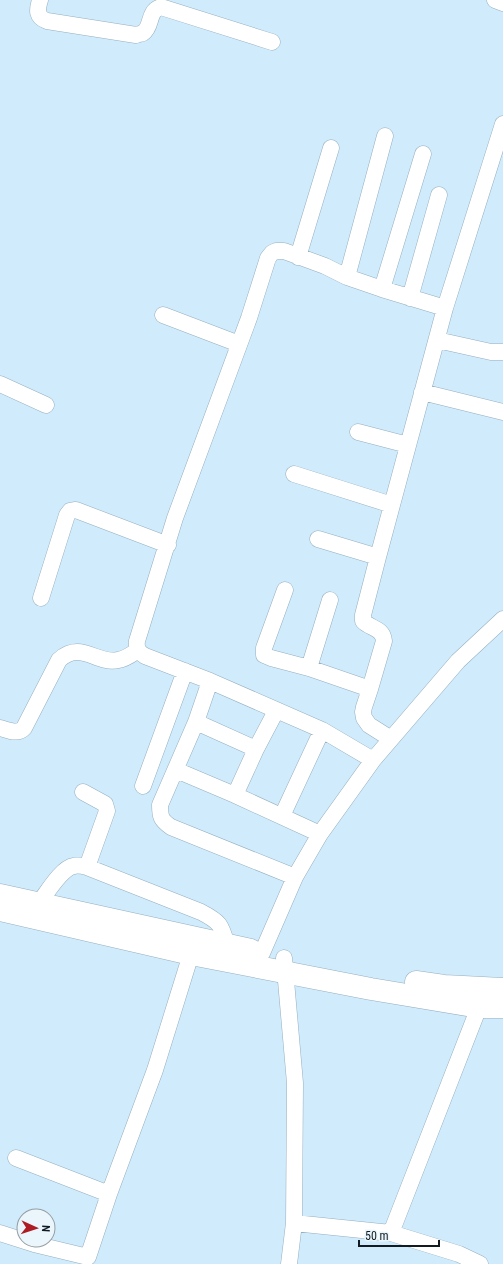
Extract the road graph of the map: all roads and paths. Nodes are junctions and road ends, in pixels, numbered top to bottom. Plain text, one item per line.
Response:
1 (40, 0) edge
2 (495, 0) edge
3 (503, 3) edge
4 (272, 42) dead end
5 (503, 124) edge
6 (385, 136) dead end
7 (331, 148) dead end
8 (422, 154) dead end
9 (439, 195) dead end
10 (298, 257) junction
11 (347, 277) junction
12 (382, 289) junction
13 (410, 298) junction
14 (445, 308) junction
15 (163, 315) dead end
16 (437, 340) junction
17 (239, 344) junction
18 (503, 352) edge
19 (0, 384) edge
20 (422, 392) junction
21 (46, 405) dead end
22 (503, 412) edge
23 (358, 432) dead end
24 (408, 445) junction
25 (294, 474) dead end
26 (392, 505) junction
27 (318, 540) dead end
28 (168, 545) junction
29 (378, 556) junction
30 (285, 590) dead end
31 (41, 598) dead end
32 (330, 600) dead end
33 (503, 619) edge
34 (138, 650) junction
35 (309, 668) junction
36 (185, 671) junction
37 (210, 681) junction
38 (370, 689) junction
39 (276, 711) junction
40 (196, 722) junction
41 (0, 728) edge
42 (322, 730) junction
43 (391, 739) junction
44 (256, 749) junction
45 (373, 760) junction
46 (176, 770) junction
47 (143, 786) dead end
48 (83, 792) dead end
49 (235, 795) junction
50 (282, 816) junction
51 (320, 834) junction
52 (87, 867) junction
53 (295, 877) junction
54 (0, 895) edge
55 (39, 904) junction
56 (0, 910) edge
57 (227, 945) junction
58 (262, 953) junction
59 (191, 954) junction
60 (285, 965) junction
61 (503, 989) edge
62 (479, 1007) junction
63 (503, 1007) edge
64 (16, 1158) dead end
65 (109, 1194) junction
66 (294, 1223) junction
67 (0, 1233) edge
68 (391, 1233) junction
69 (457, 1259) edge
70 (87, 1260) edge
71 (289, 1264) edge
72 (480, 1264) edge

1 - 4 street
2 - 3 street
5 - 14 street
6 - 11 street
7 - 10 street
8 - 12 street
9 - 13 street
10 - 11 street
10 - 17 street
11 - 12 street
12 - 13 street
13 - 14 street
14 - 16 street
15 - 17 street
16 - 18 street
16 - 20 street
17 - 28 street
19 - 21 street
20 - 22 street
20 - 24 street
23 - 24 street
24 - 26 street
25 - 26 street
26 - 29 street
27 - 29 street
28 - 31 street
28 - 34 street
29 - 38 street
30 - 35 street
32 - 35 street
33 - 43 street
34 - 36 street
34 - 41 street
35 - 38 street
36 - 37 street
36 - 47 street
37 - 39 street
37 - 40 street
38 - 43 street
39 - 42 street
39 - 44 street
40 - 44 street
40 - 46 street
42 - 45 street
42 - 50 street
43 - 45 street
44 - 49 street
45 - 51 street
46 - 49 street
46 - 53 street
48 - 52 street
49 - 50 street
50 - 51 street
51 - 53 street
52 - 55 street
52 - 57 street
53 - 58 street
54 - 55 highway
55 - 57 highway
56 - 59 highway
57 - 58 highway
58 - 60 highway
59 - 60 highway
59 - 65 street
60 - 61 highway
60 - 62 highway
60 - 66 street
62 - 63 highway
62 - 68 street
64 - 65 street
65 - 70 street
66 - 68 street
66 - 71 street
67 - 70 street
68 - 69 street
69 - 72 street

